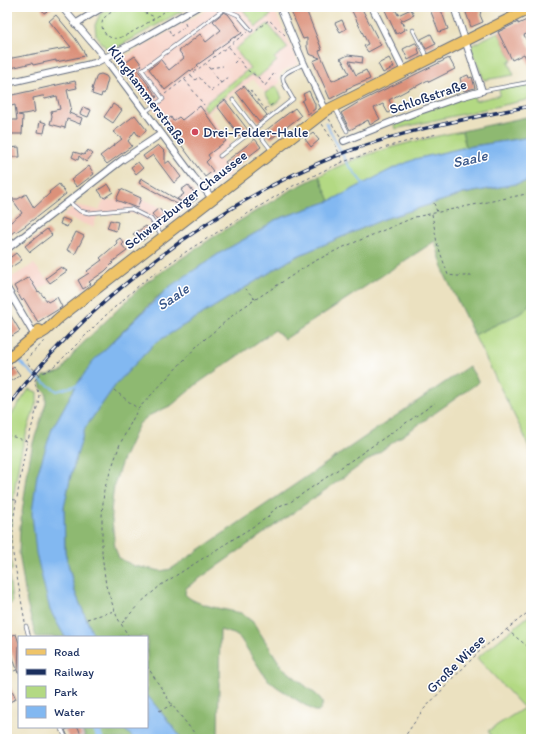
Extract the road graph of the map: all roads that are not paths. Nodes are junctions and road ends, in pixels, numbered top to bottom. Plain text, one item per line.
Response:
1 (62, 7) edge
2 (103, 7) edge
3 (197, 7) edge
4 (280, 7) edge
5 (372, 7) edge
6 (454, 7) edge
7 (526, 9) edge
8 (75, 24) junction
9 (251, 30) road end
10 (413, 30) dead end
11 (465, 40) junction
12 (105, 58) junction
13 (428, 59) junction
14 (304, 64) junction
15 (404, 71) junction
16 (531, 82) edge
17 (7, 83) edge
18 (482, 91) junction
19 (233, 100) dead end
20 (329, 111) junction
21 (145, 112) junction
22 (256, 128) junction
23 (347, 131) dead end
24 (161, 134) junction
25 (344, 141) road end
26 (273, 151) junction
27 (220, 156) dead end
28 (212, 198) junction
29 (69, 202) junction
30 (163, 237) junction
31 (7, 250) edge
32 (7, 288) edge
33 (35, 336) junction
34 (7, 359) edge
35 (26, 626) road end
36 (29, 636) edge
37 (61, 728) edge
38 (66, 739) edge

1 - 8 street, Klinghammerstraße
2 - 8 street
3 - 12 street
4 - 14 street
5 - 15 street
6 - 11 street, Schloßstraße
7 - 11 main road, Schwarzburger Chaussee
8 - 12 street, Klinghammerstraße
9 - 21 lane
10 - 13 lane
11 - 13 main road, Schwarzburger Chaussee
11 - 18 street, Schloßstraße
12 - 17 street
12 - 21 street, Klinghammerstraße
13 - 15 main road, Schwarzburger Chaussee
14 - 20 street
14 - 22 lane
15 - 20 main road, Schwarzburger Chaussee
16 - 18 lane
18 - 25 street, Schloßstraße
19 - 22 lane
20 - 23 lane
20 - 26 main road, Schwarzburger Chaussee
21 - 24 street, Klinghammerstraße
22 - 26 lane
22 - 27 lane
24 - 28 street, Klinghammerstraße
24 - 29 street
26 - 28 main road, Schwarzburger Chaussee
28 - 30 main road, Schwarzburger Chaussee
29 - 30 lane
29 - 31 street
30 - 33 main road, Schwarzburger Chaussee
32 - 33 street
33 - 34 main road, Schwarzburger Chaussee
35 - 36 lane
37 - 38 lane

